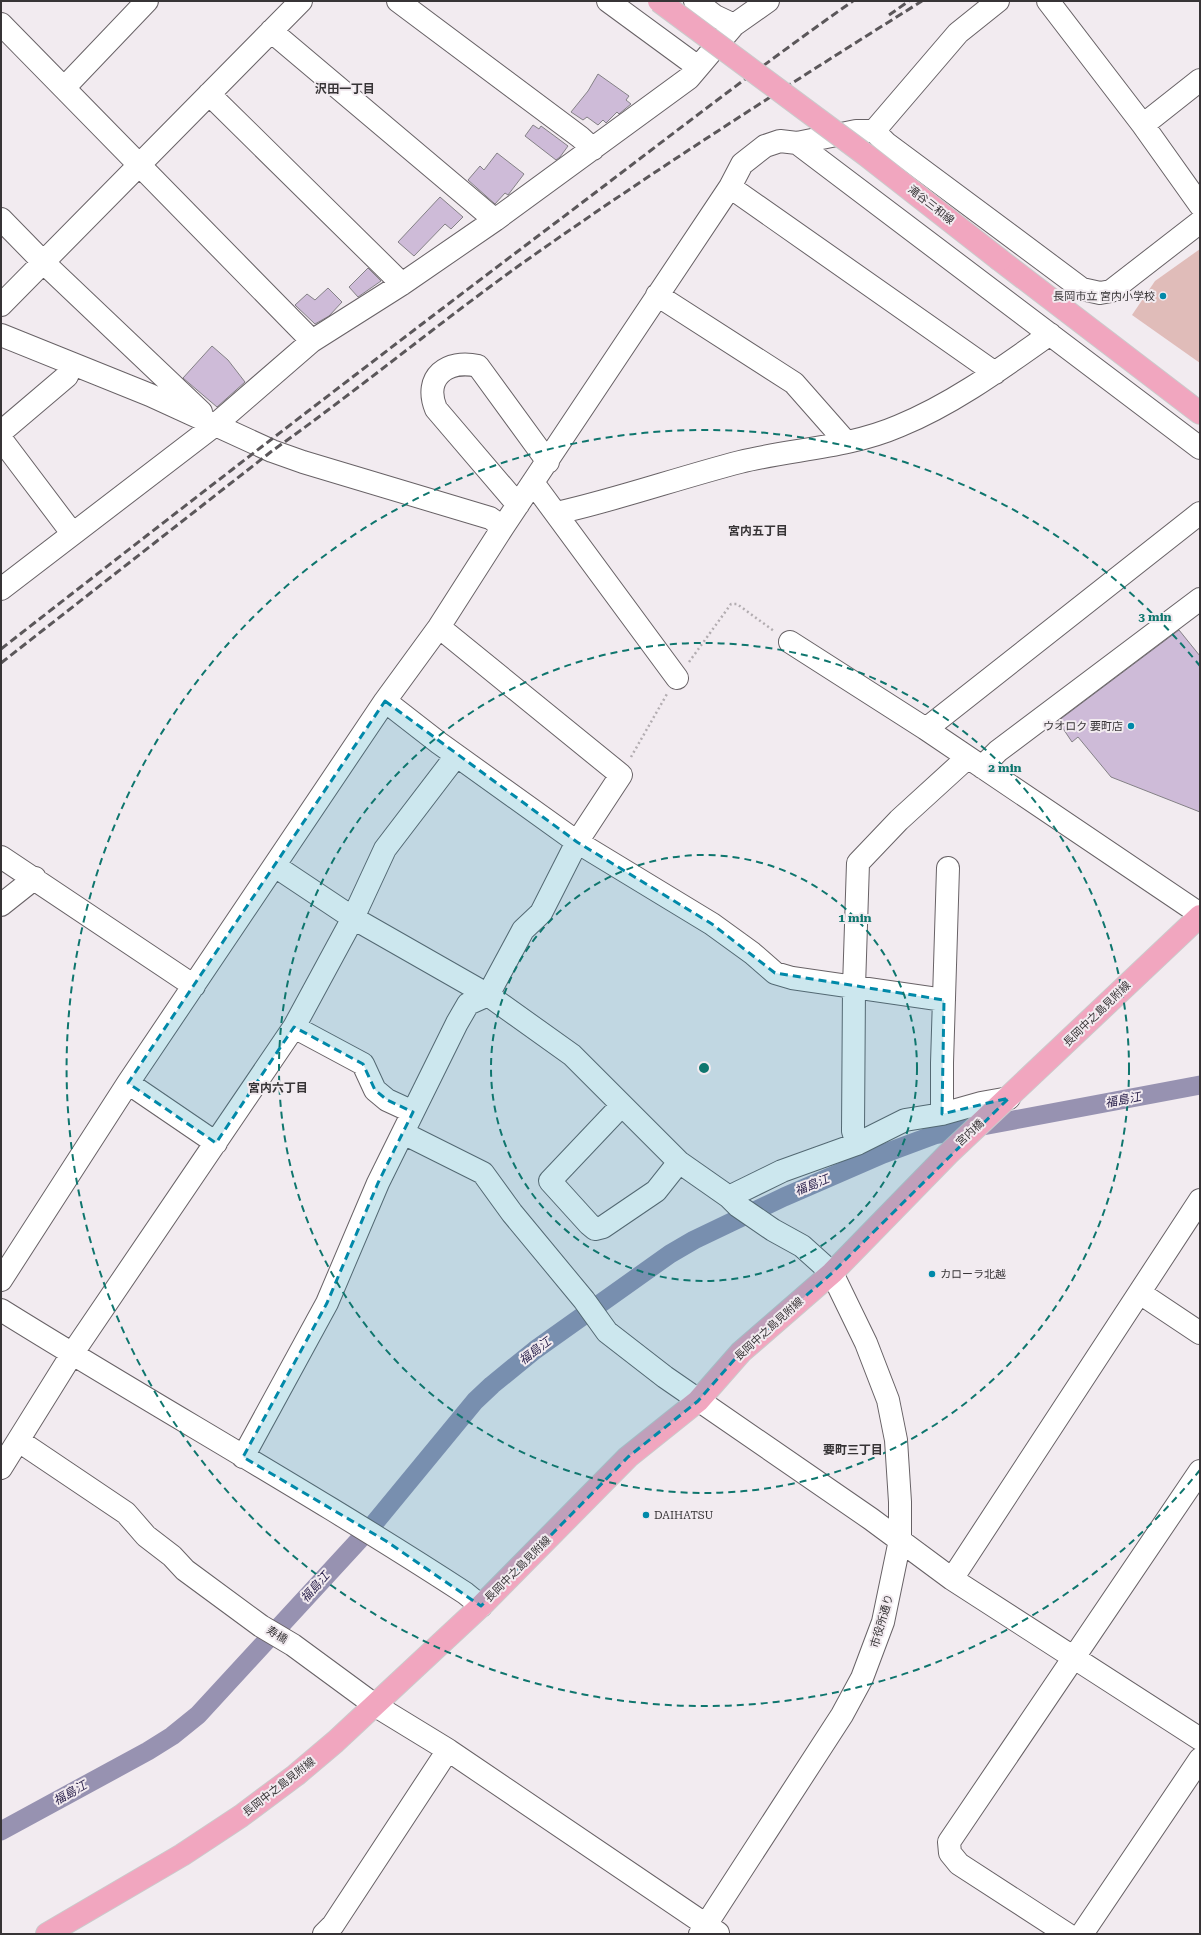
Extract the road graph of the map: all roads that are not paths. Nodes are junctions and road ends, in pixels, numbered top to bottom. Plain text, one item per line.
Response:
1 (147, 1) edge
2 (301, 1) edge
3 (398, 1) edge
4 (608, 1) edge
5 (659, 1) edge
6 (695, 1) edge
7 (768, 1) edge
8 (998, 1) edge
9 (1048, 1) edge
10 (1, 24) edge
11 (734, 26) junction
12 (271, 31) junction
13 (698, 67) junction
14 (1200, 80) edge
15 (64, 88) junction
16 (209, 94) junction
17 (1143, 125) junction
18 (874, 131) junction
19 (797, 143) junction
20 (593, 149) junction
21 (139, 166) junction
22 (730, 187) junction
23 (1200, 205) edge
24 (1, 219) edge
25 (495, 220) junction
26 (1200, 222) edge
27 (43, 262) junction
28 (402, 284) junction
29 (657, 295) junction
30 (1, 305) edge
31 (1050, 334) junction
32 (1, 335) edge
33 (312, 341) junction
34 (72, 364) junction
35 (995, 373) junction
36 (1200, 413) edge
37 (215, 425) junction
38 (1, 432) edge
39 (1, 439) edge
40 (846, 442) junction
41 (1200, 448) edge
42 (548, 462) junction
43 (534, 484) junction
44 (518, 505) junction
45 (556, 513) junction
46 (1200, 513) edge
47 (503, 527) junction
48 (72, 533) junction
49 (1, 589) edge
50 (1200, 599) edge
51 (439, 627) junction
52 (790, 642) dead end
53 (677, 678) dead end
54 (385, 701) junction
55 (926, 729) junction
56 (456, 756) junction
57 (975, 763) junction
58 (577, 842) junction
59 (1, 857) edge
60 (275, 866) junction
61 (948, 868) dead end
62 (35, 878) junction
63 (1, 905) edge
64 (1200, 915) edge
65 (353, 918) junction
66 (194, 986) junction
67 (854, 987) junction
68 (488, 995) junction
69 (944, 1000) junction
70 (294, 1027) junction
71 (128, 1083) junction
72 (1009, 1098) junction
73 (622, 1105) junction
74 (413, 1112) junction
75 (993, 1112) joint
76 (942, 1114) junction
77 (403, 1133) junction
78 (216, 1143) junction
79 (857, 1144) junction
80 (948, 1154) joint
81 (679, 1162) junction
82 (1200, 1200) edge
83 (734, 1202) junction
84 (832, 1273) junction
85 (1, 1280) edge
86 (1140, 1293) junction
87 (1, 1310) edge
88 (1200, 1333) edge
89 (72, 1354) junction
90 (698, 1401) junction
91 (19, 1441) junction
92 (243, 1457) junction
93 (1, 1468) edge
94 (1200, 1471) edge
95 (900, 1540) junction
96 (952, 1579) junction
97 (481, 1606) junction
98 (1075, 1658) junction
99 (376, 1706) junction
100 (1200, 1739) edge
101 (448, 1750) junction
102 (1200, 1760) edge
103 (708, 1931) edge
104 (47, 1934) edge
105 (324, 1934) edge
106 (1067, 1934) edge
107 (1082, 1934) edge

1 - 15 street
2 - 12 street
3 - 20 street
4 - 13 street
5 - 36 main road, 滝谷三和線, bridge
6 - 11 street
7 - 11 street
8 - 18 street
9 - 17 street
10 - 15 street
11 - 13 street
12 - 16 street
12 - 25 street
13 - 20 street
14 - 17 street
15 - 21 street
16 - 21 street
16 - 28 street
17 - 23 street
18 - 19 street
18 - 26 street
19 - 22 street
19 - 31 street
20 - 25 street
21 - 27 street
21 - 33 street
22 - 29 street
22 - 35 street
24 - 27 street
25 - 28 street
27 - 30 street
27 - 37 street
28 - 33 street
29 - 40 street
29 - 42 street
31 - 35 street
31 - 41 street
32 - 34 street
33 - 37 street
34 - 37 street
34 - 38 street
35 - 40 street
37 - 47 street
37 - 48 street
39 - 48 street
40 - 45 street
42 - 43 street
42 - 44 street
43 - 44 street
43 - 45 street
44 - 47 street
45 - 53 street
46 - 55 street
47 - 51 street
48 - 49 street
50 - 57 street
51 - 54 street
51 - 58 street
52 - 55 street
54 - 56 street
54 - 60 street
55 - 57 street
56 - 58 street
56 - 65 street
57 - 64 street
57 - 67 street
58 - 67 street
58 - 68 street
59 - 62 street
60 - 65 street
60 - 66 street
61 - 69 street
62 - 63 street
62 - 66 street
64 - 72 main road, 長岡中之島見附線
65 - 68 street
65 - 70 street
66 - 71 street
67 - 69 street
67 - 79 street
68 - 73 street
68 - 74 street
69 - 76 street
70 - 74 street
70 - 78 street
71 - 78 street
71 - 85 street
72 - 75 main road, 長岡中之島見附線
72 - 76 street
73 - 81 street
73 - 81 street
74 - 77 street
75 - 80 main road, 宮内橋
76 - 79 street
77 - 90 street
77 - 92 street
78 - 89 street
79 - 83 street
80 - 84 main road, 長岡中之島見附線
81 - 83 street
82 - 86 street
83 - 84 street
84 - 90 main road, 長岡中之島見附線
84 - 95 street, 市役所通り
86 - 88 street
86 - 96 street
87 - 89 street
89 - 91 street
89 - 92 street
90 - 95 street
90 - 97 main road, 長岡中之島見附線
91 - 93 street
91 - 99 street, 寿橋
92 - 97 street
94 - 98 street
95 - 96 street
95 - 103 street, 市役所通り
96 - 98 street
97 - 99 main road, 長岡中之島見附線
98 - 100 street
98 - 106 street
99 - 101 street, 寿橋
99 - 104 main road, 長岡中之島見附線
101 - 103 street, 寿橋
101 - 105 street
102 - 107 street

